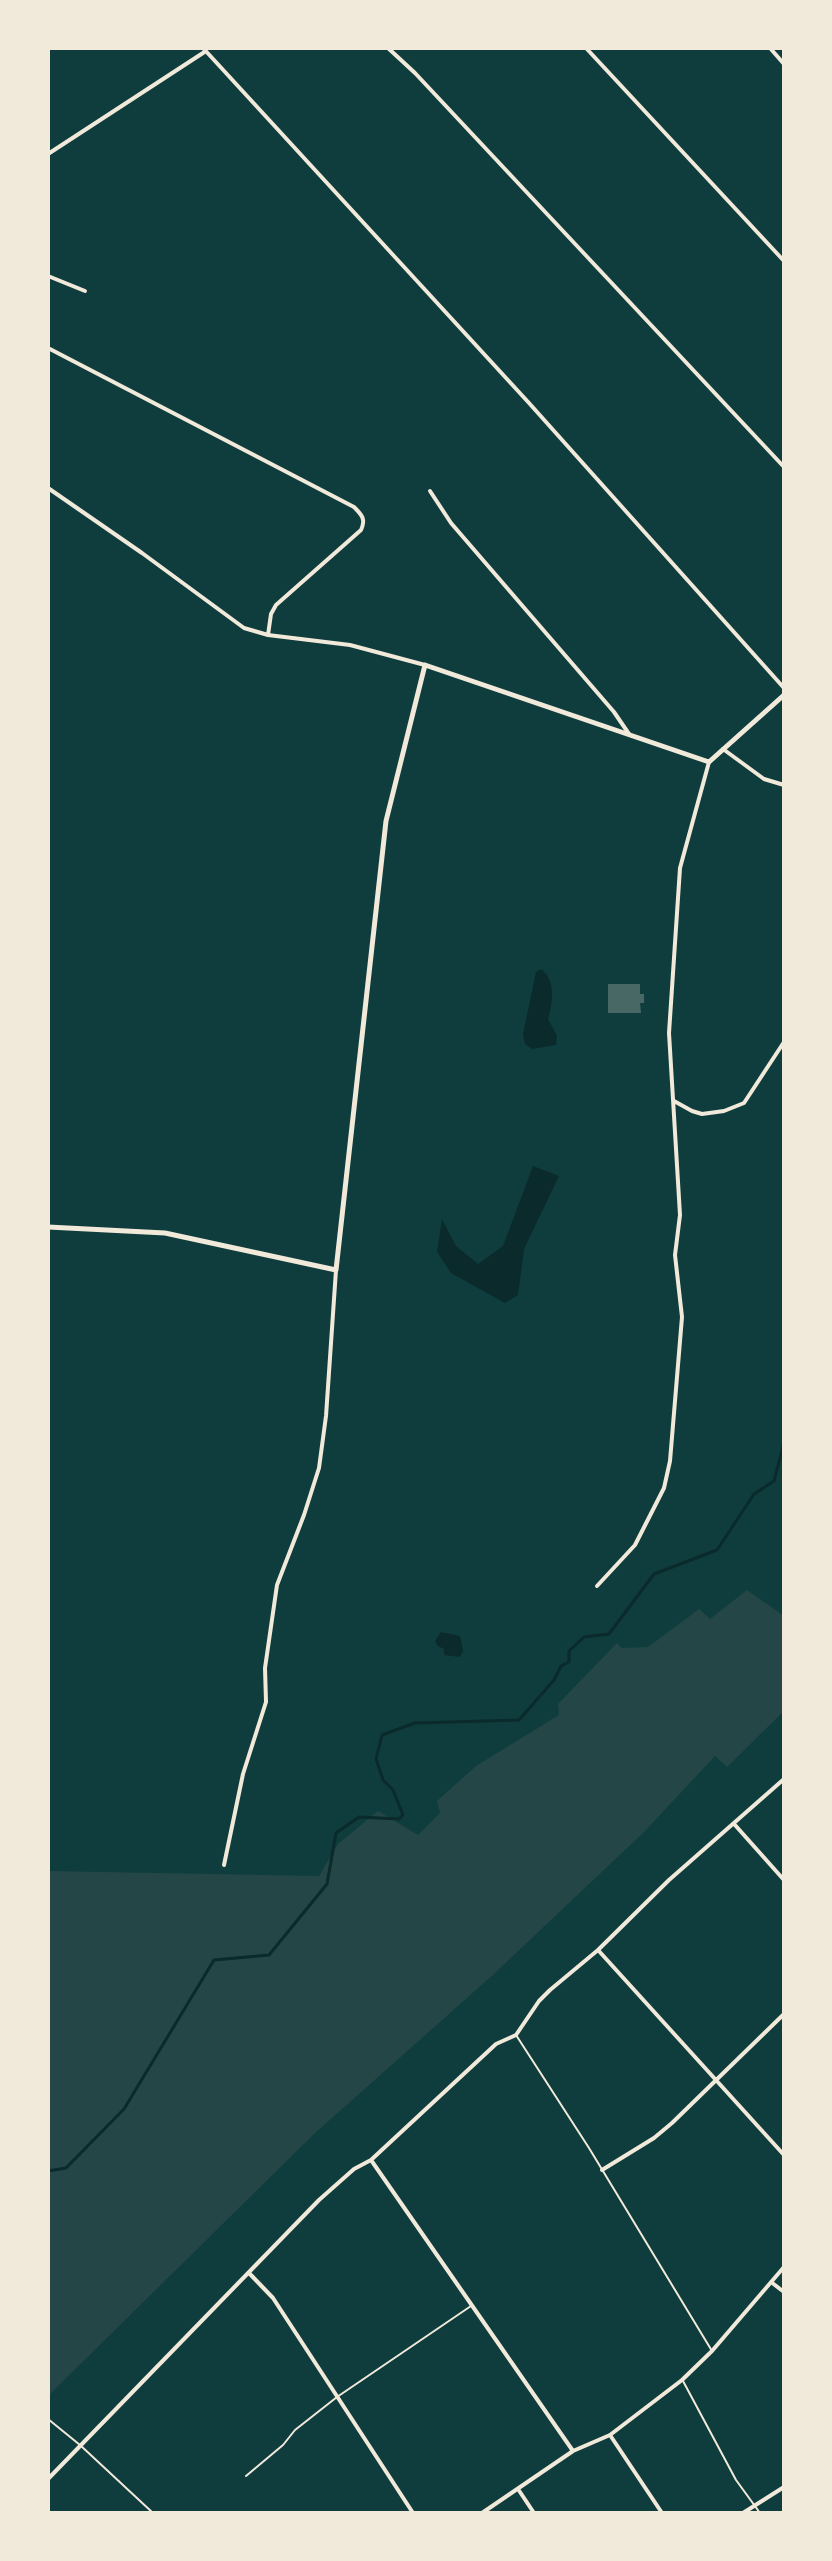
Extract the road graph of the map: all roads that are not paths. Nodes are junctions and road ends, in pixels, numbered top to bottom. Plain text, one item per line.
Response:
1 (388, 48) edge
2 (586, 48) edge
3 (770, 48) edge
4 (204, 50) edge
5 (784, 64) edge
6 (48, 154) edge
7 (784, 261) edge
8 (48, 276) edge
9 (85, 291) dead end
10 (48, 348) edge
11 (784, 467) edge
12 (48, 488) edge
13 (430, 491) dead end
14 (268, 634) junction
15 (425, 665) junction
16 (784, 688) edge
17 (784, 695) edge
18 (629, 735) junction
19 (723, 749) junction
20 (709, 762) junction
21 (784, 786) edge
22 (784, 1042) edge
23 (673, 1100) junction
24 (48, 1227) edge
25 (336, 1270) junction
26 (597, 1586) dead end
27 (784, 1779) edge
28 (735, 1825) junction
29 (225, 1865) dead end
30 (784, 1880) edge
31 (598, 1950) junction
32 (784, 2014) edge
33 (516, 2036) junction
34 (716, 2080) junction
35 (784, 2156) edge
36 (371, 2160) junction
37 (602, 2170) junction
38 (784, 2267) edge
39 (249, 2273) junction
40 (771, 2282) junction
41 (784, 2292) edge
42 (471, 2306) junction
43 (712, 2351) junction
44 (682, 2380) junction
45 (337, 2397) junction
46 (48, 2419) edge
47 (610, 2435) junction
48 (80, 2445) junction
49 (573, 2451) junction
50 (246, 2476) dead end
51 (48, 2479) edge
52 (784, 2487) edge
53 (518, 2489) junction
54 (755, 2505) junction
55 (153, 2513) edge
56 (413, 2513) edge
57 (482, 2513) edge
58 (534, 2513) edge
59 (662, 2513) edge
60 (743, 2513) edge
61 (760, 2513) edge

1 - 11 street
2 - 7 street
3 - 5 street
4 - 6 street
4 - 16 street
8 - 9 street
10 - 14 street
12 - 14 street
13 - 18 street
14 - 15 street
15 - 18 street
15 - 25 street
17 - 19 street
18 - 20 street
19 - 20 street
19 - 21 street
20 - 23 street
22 - 23 street
23 - 26 street
24 - 25 street
25 - 29 street
27 - 28 street
28 - 30 street
28 - 31 street
31 - 33 street
31 - 34 street
32 - 34 street
33 - 36 street
33 - 37 lane
34 - 35 street
34 - 37 street
36 - 39 street
36 - 42 street
37 - 43 lane
38 - 40 street
39 - 45 street
39 - 48 street
40 - 41 street
40 - 43 street
42 - 45 lane
42 - 49 street
43 - 44 street
44 - 47 street
44 - 54 lane
45 - 50 lane
45 - 56 street
46 - 48 lane
47 - 49 street
47 - 59 street
48 - 51 street
48 - 55 lane
49 - 53 street
52 - 54 street
53 - 57 street
53 - 58 street
54 - 60 street
54 - 61 lane

